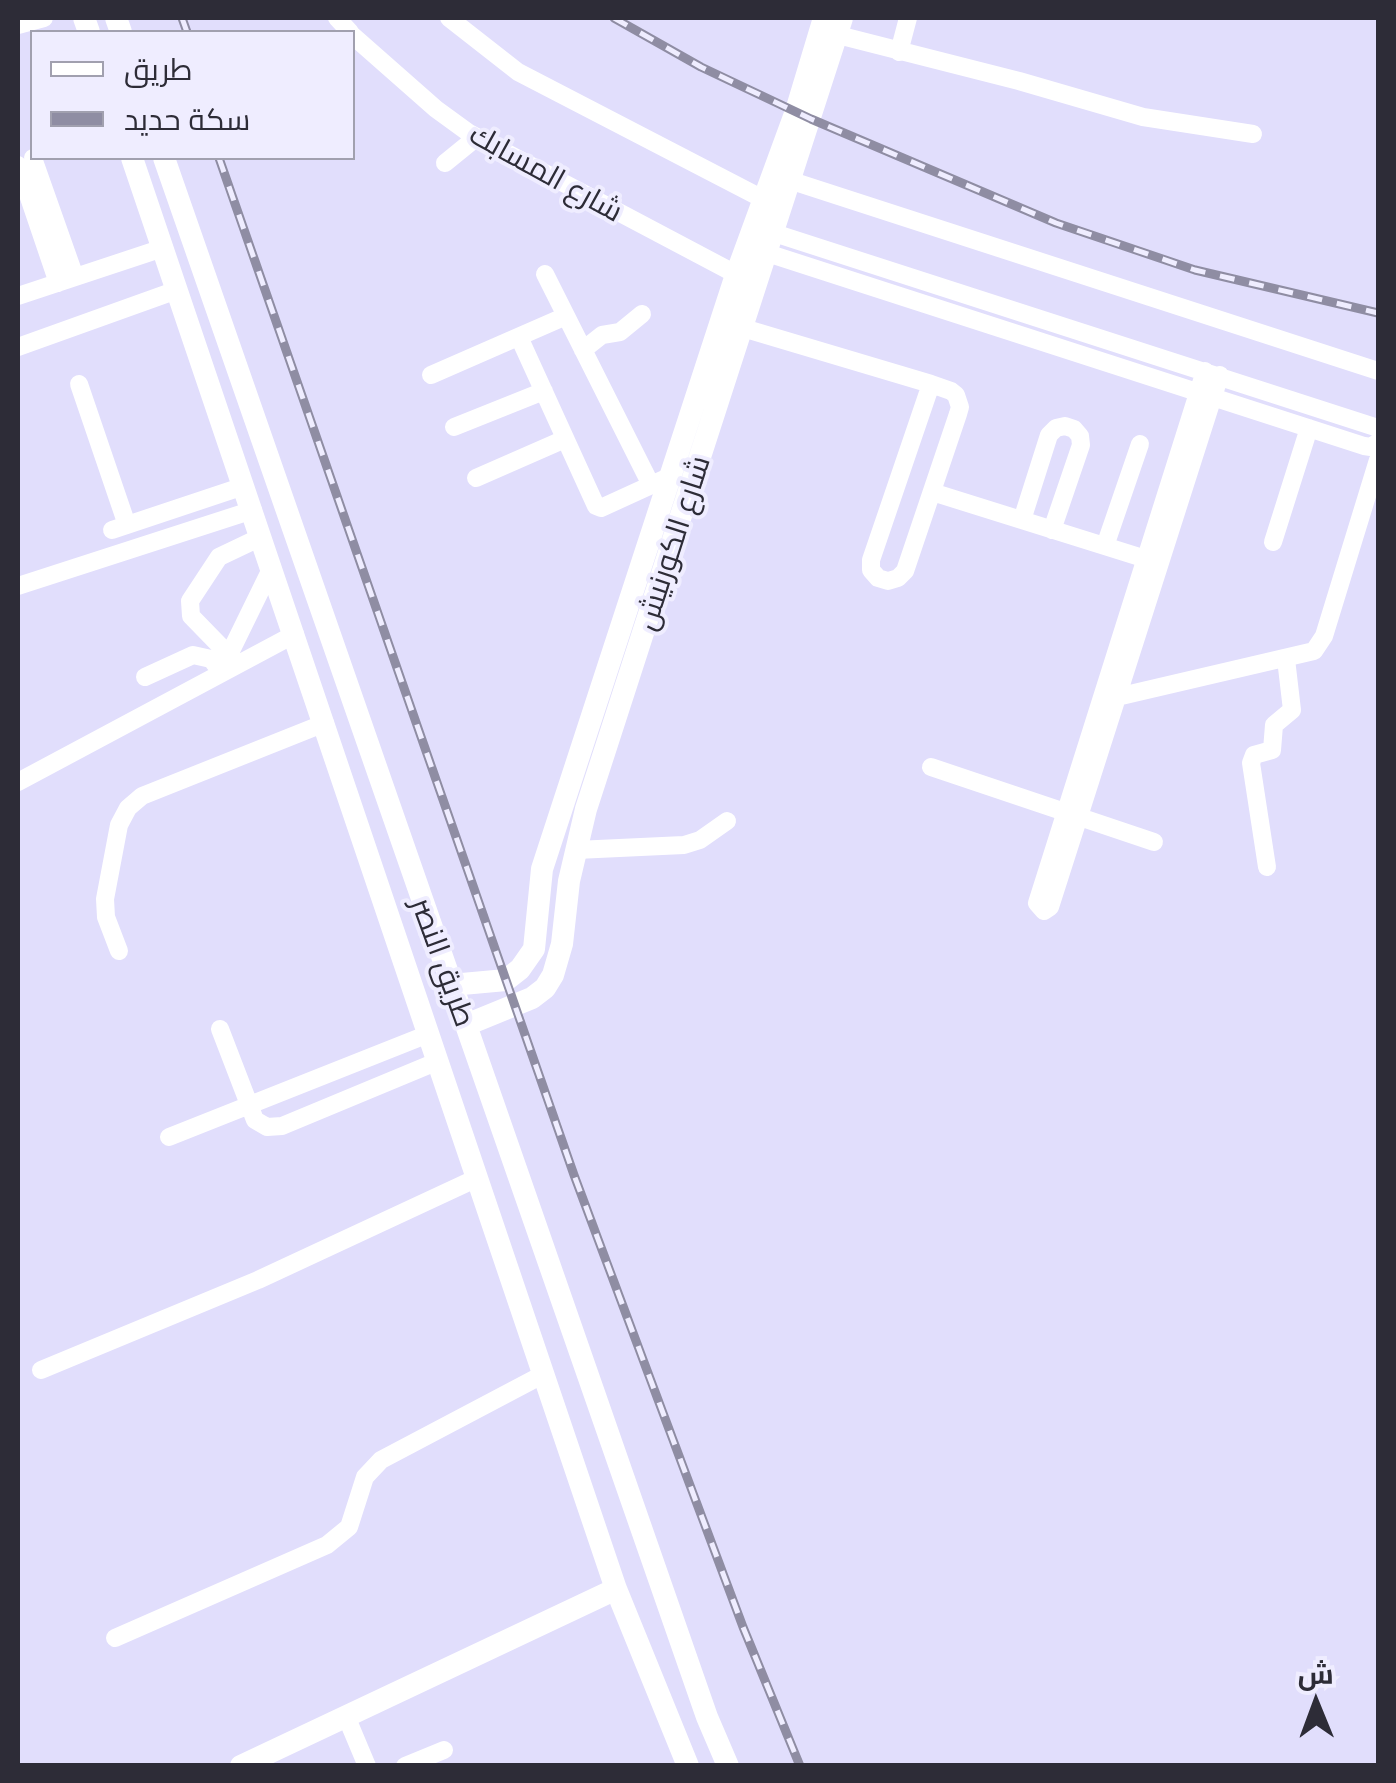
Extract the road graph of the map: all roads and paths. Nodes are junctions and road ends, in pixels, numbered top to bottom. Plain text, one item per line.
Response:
1 (44, 18) edge
2 (449, 18) edge
3 (908, 18) edge
4 (831, 25) edge
5 (18, 26) edge
6 (355, 37) edge
7 (898, 52) junction
8 (1253, 134) dead end
9 (478, 137) junction
10 (31, 160) edge
11 (133, 160) edge
12 (165, 160) edge
13 (445, 164) dead end
14 (18, 165) edge
15 (792, 180) junction
16 (763, 200) junction
17 (770, 243) junction
18 (163, 248) junction
19 (864, 262) junction
20 (545, 274) dead end
21 (66, 280) junction
22 (746, 280) junction
23 (857, 282) junction
24 (177, 290) junction
25 (18, 296) edge
26 (976, 298) junction
27 (642, 314) dead end
28 (566, 316) junction
29 (970, 319) junction
30 (743, 328) junction
31 (519, 336) junction
32 (18, 347) edge
33 (583, 350) junction
34 (1378, 371) edge
35 (1213, 373) junction
36 (432, 375) dead end
37 (79, 384) dead end
38 (931, 384) junction
39 (544, 390) junction
40 (1206, 395) junction
41 (454, 427) dead end
42 (1309, 428) junction
43 (566, 438) junction
44 (1140, 444) dead end
45 (1378, 444) edge
46 (901, 474) junction
47 (476, 478) dead end
48 (661, 480) junction
49 (244, 486) junction
50 (933, 488) junction
51 (891, 502) junction
52 (252, 510) junction
53 (924, 514) junction
54 (1022, 520) junction
55 (1052, 530) junction
56 (262, 536) junction
57 (1273, 542) dead end
58 (1104, 546) junction
59 (1151, 558) junction
60 (272, 568) junction
61 (18, 586) edge
62 (294, 634) junction
63 (1286, 658) junction
64 (225, 666) junction
65 (145, 677) dead end
66 (1116, 686) junction
67 (325, 723) junction
68 (931, 767) dead end
69 (18, 782) edge
70 (1072, 814) junction
71 (727, 821) dead end
72 (551, 841) junction
73 (1154, 842) dead end
74 (576, 850) junction
75 (1267, 866) dead end
76 (118, 951) dead end
77 (450, 985) junction
78 (466, 1025) junction
79 (220, 1029) dead end
80 (426, 1035) junction
81 (436, 1062) junction
82 (249, 1105) junction
83 (169, 1137) dead end
84 (475, 1179) junction
85 (41, 1370) dead end
86 (544, 1374) junction
87 (616, 1589) junction
88 (115, 1638) dead end
89 (346, 1716) junction
90 (444, 1750) dead end
91 (241, 1766) edge
92 (367, 1766) edge
93 (405, 1766) edge
94 (688, 1766) edge
95 (728, 1766) edge

1 - 5 street
2 - 16 street
3 - 7 street
4 - 7 street
4 - 15 main road, شارع الكورنيش
4 - 16 main road, شارع الكورنيش
6 - 9 street, شارع المسابك
7 - 8 street
9 - 13 street
9 - 22 street, شارع المسابك
10 - 21 street
11 - 18 main road, طريق النصر
12 - 77 main road, طريق النصر
14 - 21 street
15 - 17 main road, شارع الكورنيش
15 - 34 street
16 - 22 main road, شارع الكورنيش
17 - 19 street
17 - 22 main road, شارع الكورنيش
17 - 23 street
18 - 21 street
18 - 24 main road, طريق النصر
19 - 23 street
19 - 26 street
20 - 28 street
21 - 25 street
22 - 30 main road, شارع الكورنيش
22 - 48 main road, شارع الكورنيش
23 - 29 street
24 - 32 street
24 - 49 main road, طريق النصر
26 - 29 street
26 - 35 street
27 - 33 street
28 - 31 street
28 - 33 street
29 - 40 street
30 - 38 street
30 - 74 main road, شارع الكورنيش
31 - 36 street
31 - 39 street
33 - 48 street
35 - 40 street
35 - 45 street
37 - 49 street
38 - 46 street
38 - 50 street
39 - 41 street
39 - 43 street
40 - 42 street
40 - 59 street
42 - 45 street
42 - 57 street
43 - 47 street
43 - 48 street
44 - 58 street
45 - 63 street
46 - 50 street
46 - 51 street
48 - 72 main road, شارع الكورنيش
49 - 52 main road, طريق النصر
50 - 53 street
50 - 54 street
51 - 53 street
51 - 53 street
52 - 56 main road, طريق النصر
52 - 61 street
54 - 55 street
54 - 55 street
55 - 58 street
56 - 60 main road, طريق النصر
56 - 64 street
58 - 59 street
59 - 66 street
60 - 62 main road, طريق النصر
60 - 64 street
62 - 64 street
62 - 67 main road, طريق النصر
63 - 66 street
63 - 75 street
64 - 65 street
64 - 69 street
66 - 70 street
67 - 76 street
67 - 80 main road, طريق النصر
68 - 70 street
70 - 73 street
71 - 74 street
72 - 74 main road
72 - 77 main road, شارع الكورنيش
74 - 78 main road, شارع الكورنيش
77 - 78 main road, طريق النصر
78 - 95 main road, طريق النصر
79 - 82 street
80 - 81 main road, طريق النصر
80 - 82 street
81 - 82 street
81 - 84 main road, طريق النصر
82 - 83 street
84 - 85 street
84 - 86 main road, طريق النصر
86 - 87 main road, طريق النصر
86 - 88 street
87 - 89 main road
87 - 94 main road, طريق النصر
89 - 91 main road
89 - 92 street
90 - 93 street

